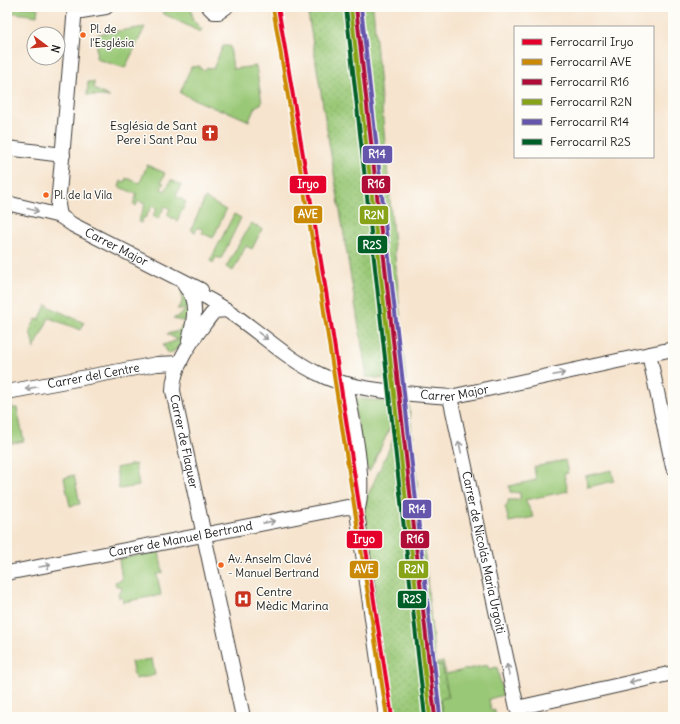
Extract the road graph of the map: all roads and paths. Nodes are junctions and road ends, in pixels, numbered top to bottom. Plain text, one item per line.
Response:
1 (106, 7) edge
2 (209, 7) edge
3 (226, 7) edge
4 (75, 9) edge
5 (7, 148) edge
6 (63, 151) junction
7 (7, 203) edge
8 (60, 216) junction
9 (175, 276) junction
10 (188, 289) junction
11 (206, 298) junction
12 (226, 310) junction
13 (205, 324) junction
14 (673, 349) edge
15 (186, 350) junction
16 (649, 354) junction
17 (180, 363) junction
18 (349, 385) junction
19 (7, 392) edge
20 (450, 397) junction
21 (673, 466) edge
22 (355, 510) junction
23 (204, 535) junction
24 (7, 572) edge
25 (673, 673) edge
26 (243, 717) edge
27 (386, 717) edge

1 - 4 street
2 - 3 street
4 - 6 street
5 - 6 street
6 - 8 street
7 -> 8 street, Carrer Major
8 - 9 street, Carrer Major
9 - 10 street
9 - 11 street, Carrer Major
10 - 11 street, Carrer Major
10 - 15 street
11 - 12 street, Carrer Major
11 - 13 street
12 - 13 street
12 -> 18 street, Carrer Major
13 - 15 street
14 - 16 street, Carrer Major
15 - 17 street, Carrer de Flaquer
20 -> 16 street, Carrer Major
16 - 21 street
17 -> 19 street, Carrer del Centre
17 - 23 street, Carrer de Flaquer
18 - 20 street, Carrer Major
18 - 22 street
25 -> 20 street, Carrer de Nicolás Maria Urgoiti
23 -> 22 street, Carrer de Manuel Bertrand
22 - 27 street
24 -> 23 street, Carrer de Manuel Bertrand
23 - 26 street, Carrer de Flaquer

